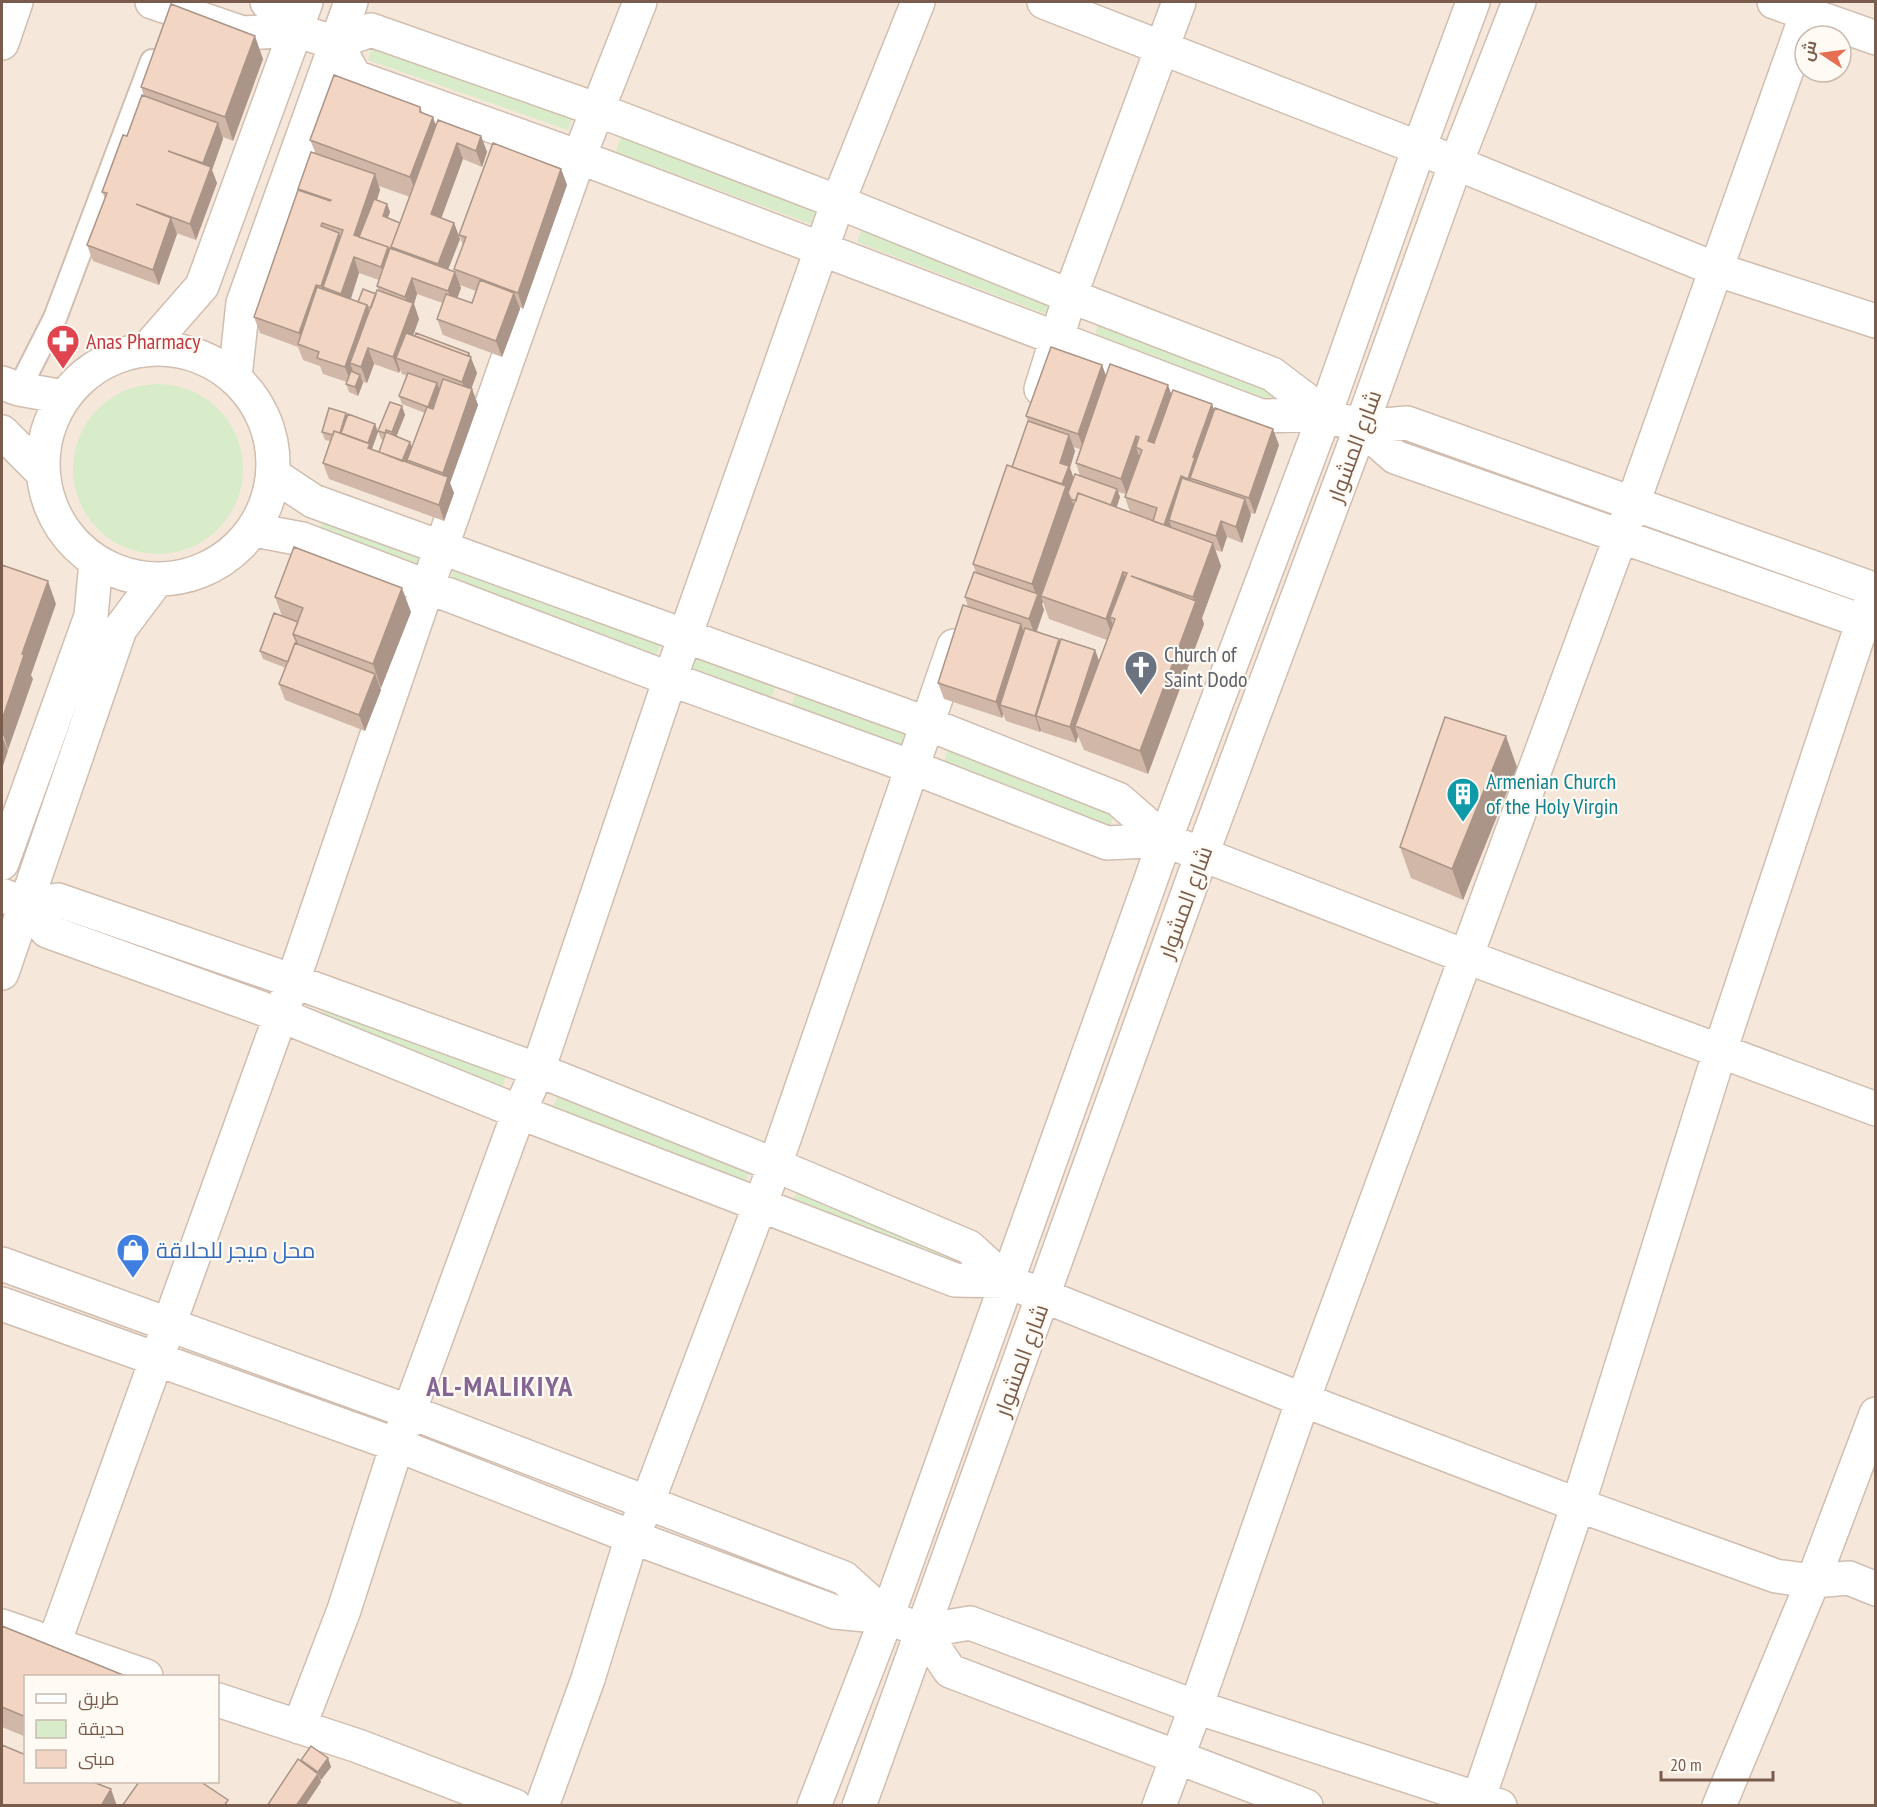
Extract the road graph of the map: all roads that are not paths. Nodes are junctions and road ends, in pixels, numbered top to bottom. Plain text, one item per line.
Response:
1 (16, 2) edge
2 (267, 2) edge
3 (351, 2) edge
4 (640, 2) edge
5 (918, 2) edge
6 (1044, 2) edge
7 (1179, 2) edge
8 (1473, 2) edge
9 (1520, 2) edge
10 (1774, 2) edge
11 (1809, 7) edge
12 (300, 16) edge
13 (162, 21) edge
14 (1875, 38) edge
15 (2, 43) edge
16 (336, 43) junction
17 (1162, 48) junction
18 (598, 110) junction
19 (1419, 148) junction
20 (579, 157) junction
21 (1456, 163) junction
22 (837, 202) junction
23 (821, 249) junction
24 (1715, 269) junction
25 (1070, 296) junction
26 (1875, 321) edge
27 (1057, 339) junction
28 (147, 349) junction
29 (235, 377) junction
30 (10, 386) edge
31 (64, 397) junction
32 (1325, 414) junction
33 (1031, 418) edge
34 (1361, 427) junction
35 (2, 434) edge
36 (43, 473) junction
37 (274, 475) junction
38 (1633, 503) junction
39 (254, 530) junction
40 (1620, 537) junction
41 (441, 548) junction
42 (96, 562) junction
43 (156, 581) junction
44 (427, 588) junction
45 (1875, 590) edge
46 (962, 622) edge
47 (1869, 623) edge
48 (686, 637) junction
49 (670, 679) junction
50 (928, 724) junction
51 (912, 767) junction
52 (1165, 840) junction
53 (1202, 854) junction
54 (2, 863) edge
55 (14, 900) edge
56 (1467, 957) junction
57 (2, 973) edge
58 (293, 981) junction
59 (280, 1014) junction
60 (1720, 1051) junction
61 (538, 1070) junction
62 (1875, 1109) edge
63 (519, 1112) junction
64 (775, 1165) junction
65 (760, 1205) junction
66 (2, 1264) edge
67 (1006, 1281) junction
68 (1045, 1294) junction
69 (2, 1304) edge
70 (171, 1324) junction
71 (158, 1360) junction
72 (1303, 1400) junction
73 (410, 1412) junction
74 (1875, 1414) edge
75 (397, 1445) junction
76 (648, 1502) junction
77 (1578, 1505) junction
78 (632, 1537) junction
79 (1813, 1581) junction
80 (1875, 1588) edge
81 (887, 1617) junction
82 (2, 1626) edge
83 (923, 1631) junction
84 (53, 1646) junction
85 (140, 1675) edge
86 (219, 1700) edge
87 (1196, 1707) junction
88 (299, 1727) junction
89 (1178, 1758) junction
90 (1485, 1803) edge
91 (515, 1806) edge
92 (542, 1806) edge
93 (814, 1806) edge
94 (859, 1806) edge
95 (1159, 1806) edge
96 (1306, 1806) edge
97 (1719, 1806) edge

1 - 15 street
2 - 12 street
3 - 16 street
4 - 18 street
5 - 22 street
6 - 17 street
7 - 17 street
8 - 19 street, شارع المشوار
9 - 21 street, شارع المشوار
10 - 11 street
11 - 14 street
11 - 24 street
12 - 13 street
12 - 16 street
12 - 28 street
13 - 30 lane
16 - 18 street
16 - 20 street
16 - 29 street
17 - 19 street
17 - 25 street
18 - 20 street
18 - 22 street
19 - 21 street
19 - 32 street, شارع المشوار
20 - 23 street
20 - 41 street
21 - 24 street
21 - 34 street, شارع المشوار
22 - 23 street
22 - 25 street
23 - 27 street
23 - 48 street
24 - 26 street
24 - 38 street
25 - 27 street
25 - 32 street
27 - 32 street
27 - 33 street
28 - 29 street
28 - 31 street
29 - 37 street
30 - 31 street
31 - 36 street
32 - 34 street
32 - 52 street, شارع المشوار
34 - 38 street
34 - 40 street
34 - 53 street, شارع المشوار
35 - 36 street
36 - 42 street
37 - 39 street
37 - 41 street
38 - 40 street
38 - 45 street
39 - 43 street
39 - 44 street
40 - 47 street
40 - 56 street
41 - 44 street
41 - 48 street
42 - 43 street
42 - 54 street
43 - 55 street
44 - 49 street
44 - 58 street
45 - 47 street
46 - 50 street
47 - 60 street
48 - 49 street
48 - 50 street
49 - 51 street
49 - 61 street
50 - 51 street
50 - 52 street
51 - 52 street
51 - 64 street
52 - 53 street
52 - 67 street, شارع المشوار
53 - 56 street
53 - 68 street, شارع المشوار
55 - 57 street
55 - 58 street
55 - 59 street
56 - 60 street
56 - 72 street
58 - 59 street
58 - 61 street
59 - 63 street
59 - 70 street
60 - 62 street
60 - 77 street
61 - 63 street
61 - 64 street
63 - 65 street
63 - 73 street
64 - 65 street
64 - 67 street
65 - 67 street
65 - 76 street
66 - 70 street
67 - 68 street
67 - 81 street, شارع المشوار
68 - 72 street
68 - 83 street, شارع المشوار
69 - 71 street
70 - 71 street
70 - 73 street
71 - 75 street
71 - 84 street
72 - 77 street
72 - 87 street
73 - 75 street
73 - 76 street
74 - 79 street
75 - 78 street
75 - 88 street
76 - 78 street
76 - 81 street
77 - 79 street
77 - 90 street
78 - 81 street
78 - 92 street
79 - 80 street
79 - 97 street
81 - 83 street
81 - 93 street, شارع المشوار
82 - 84 street
83 - 87 street
83 - 89 street
83 - 94 street, شارع المشوار
84 - 85 street
86 - 88 street
87 - 89 street
87 - 90 street
88 - 91 street
89 - 95 street
89 - 96 street

